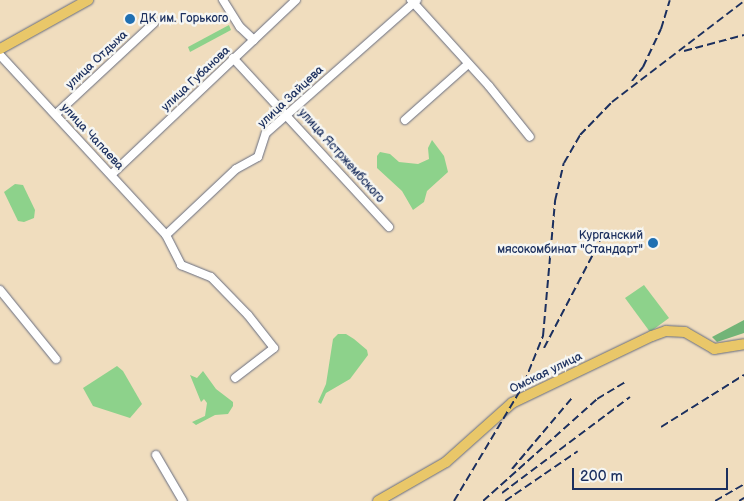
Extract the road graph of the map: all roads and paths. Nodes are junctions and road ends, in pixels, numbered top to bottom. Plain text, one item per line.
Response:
1 (88, 0) edge
2 (223, 0) edge
3 (296, 0) edge
4 (414, 1) edge
5 (154, 23) dead end
6 (18, 39) junction
7 (254, 40) junction
8 (0, 49) edge
9 (0, 56) edge
10 (234, 58) junction
11 (468, 64) junction
12 (56, 114) junction
13 (287, 114) junction
14 (405, 120) dead end
15 (530, 136) dead end
16 (112, 174) junction
17 (389, 226) dead end
18 (166, 234) junction
19 (0, 290) edge
20 (744, 344) edge
21 (56, 359) dead end
22 (235, 378) dead end
23 (156, 455) dead end
24 (183, 501) edge
25 (378, 501) edge

1 - 6 main road
2 - 7 street
3 - 7 street, улица Губанова
4 - 11 street
4 - 13 street, улица Зайцева
5 - 12 street, улица Отдыха
6 - 8 main road
6 - 9 street
7 - 10 street, улица Губанова
9 - 12 street, улица Чапаева
10 - 13 street, улица Ястржембского
10 - 16 street, улица Губанова
11 - 14 street
11 - 15 street
12 - 16 street, улица Чапаева
13 - 17 street, улица Ястржембского
13 - 18 street, улица Зайцева
16 - 18 street, улица Чапаева
18 - 22 street, улица Чапаева
19 - 21 street
20 - 25 main road, Омская улица
23 - 24 street

